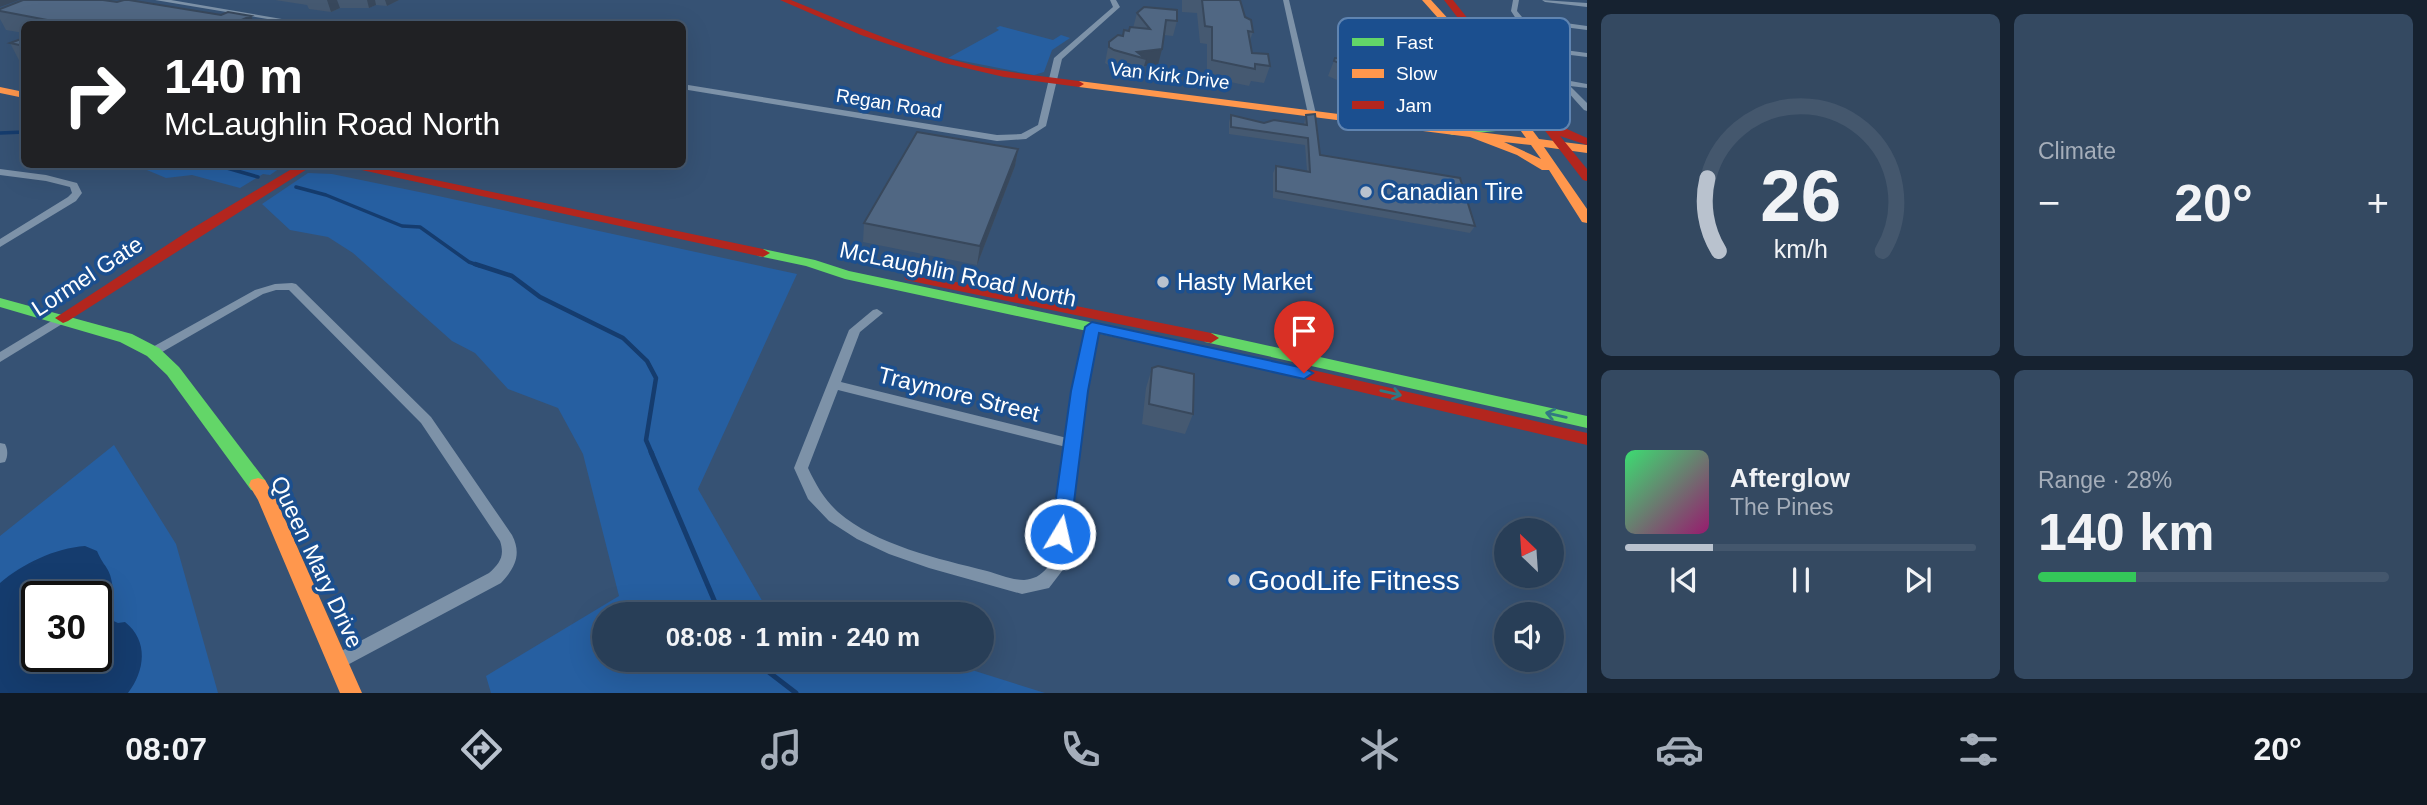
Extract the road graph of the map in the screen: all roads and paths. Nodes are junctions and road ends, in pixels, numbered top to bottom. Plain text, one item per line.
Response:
1 (158, 0) edge
2 (784, 0) edge
3 (1113, 0) edge
4 (1286, 0) edge
5 (1426, 0) edge
6 (1448, 0) edge
7 (1516, 0) edge
8 (1545, 0) edge
9 (1587, 5) edge
10 (1443, 18) edge
11 (1462, 18) edge
12 (1520, 18) edge
13 (288, 21) edge
14 (1052, 81) junction
15 (686, 87) edge
16 (0, 90) edge
17 (1570, 90) edge
18 (21, 94) edge
19 (1587, 108) edge
20 (1312, 114) junction
21 (1338, 117) edge
22 (1436, 130) edge
23 (1493, 130) edge
24 (1524, 130) edge
25 (1550, 130) edge
26 (1558, 130) edge
27 (1452, 132) junction
28 (1474, 135) junction
29 (1533, 142) junction
30 (1587, 142) edge
31 (1562, 145) junction
32 (1587, 149) edge
33 (290, 168) edge
34 (302, 168) edge
35 (359, 168) edge
36 (2, 173) edge
37 (1586, 173) edge
38 (1561, 178) junction
39 (1587, 219) edge
40 (198, 231) junction
41 (0, 244) edge
42 (810, 263) junction
43 (0, 302) edge
44 (877, 313) dead end
45 (63, 318) junction
46 (1092, 327) junction
47 (153, 352) junction
48 (0, 358) edge
49 (1362, 372) junction
50 (1325, 378) junction
51 (834, 385) junction
52 (1587, 422) edge
53 (1587, 439) edge
54 (1073, 444) junction
55 (0, 448) edge
56 (0, 458) edge
57 (338, 662) junction
58 (351, 693) edge

1 - 13 street
2 - 14 main road, Van Kirk Drive
3 - 14 street
4 - 20 street
5 - 10 main road
6 - 11 main road
7 - 12 street
8 - 9 street
14 - 15 street, Regan Road
14 - 20 main road, Van Kirk Drive
16 - 18 main road
17 - 19 street
20 - 21 main road, Van Kirk Drive
22 - 27 main road, Van Kirk Drive
23 - 27 main road
24 - 29 main road
25 - 31 main road
26 - 30 main road
27 - 28 main road, Van Kirk Drive
28 - 29 main road, Van Kirk Drive
28 - 38 main road
29 - 31 main road, Van Kirk Drive
29 - 38 main road
31 - 32 main road, Van Kirk Drive
31 - 37 main road
33 - 40 main road, Lormel Gate
34 - 40 main road, Lormel Gate
35 - 42 main road, McLaughlin Road North
36 - 41 street
38 - 39 main road
40 - 45 main road, Lormel Gate
42 - 46 main road, McLaughlin Road North
42 - 49 main road, McLaughlin Road North
43 - 45 main road, Queen Mary Drive
44 - 51 street
45 - 47 main road, Queen Mary Drive
45 - 48 street, Lormel Gate
46 - 50 main road, McLaughlin Road North
46 - 54 street
47 - 57 main road, Queen Mary Drive
47 - 57 street
49 - 50 main road
52 -> 49 main road, McLaughlin Road North
50 -> 53 main road, McLaughlin Road North
51 - 54 street, Traymore Street
51 - 54 street
55 - 56 street
57 - 58 main road, Queen Mary Drive

